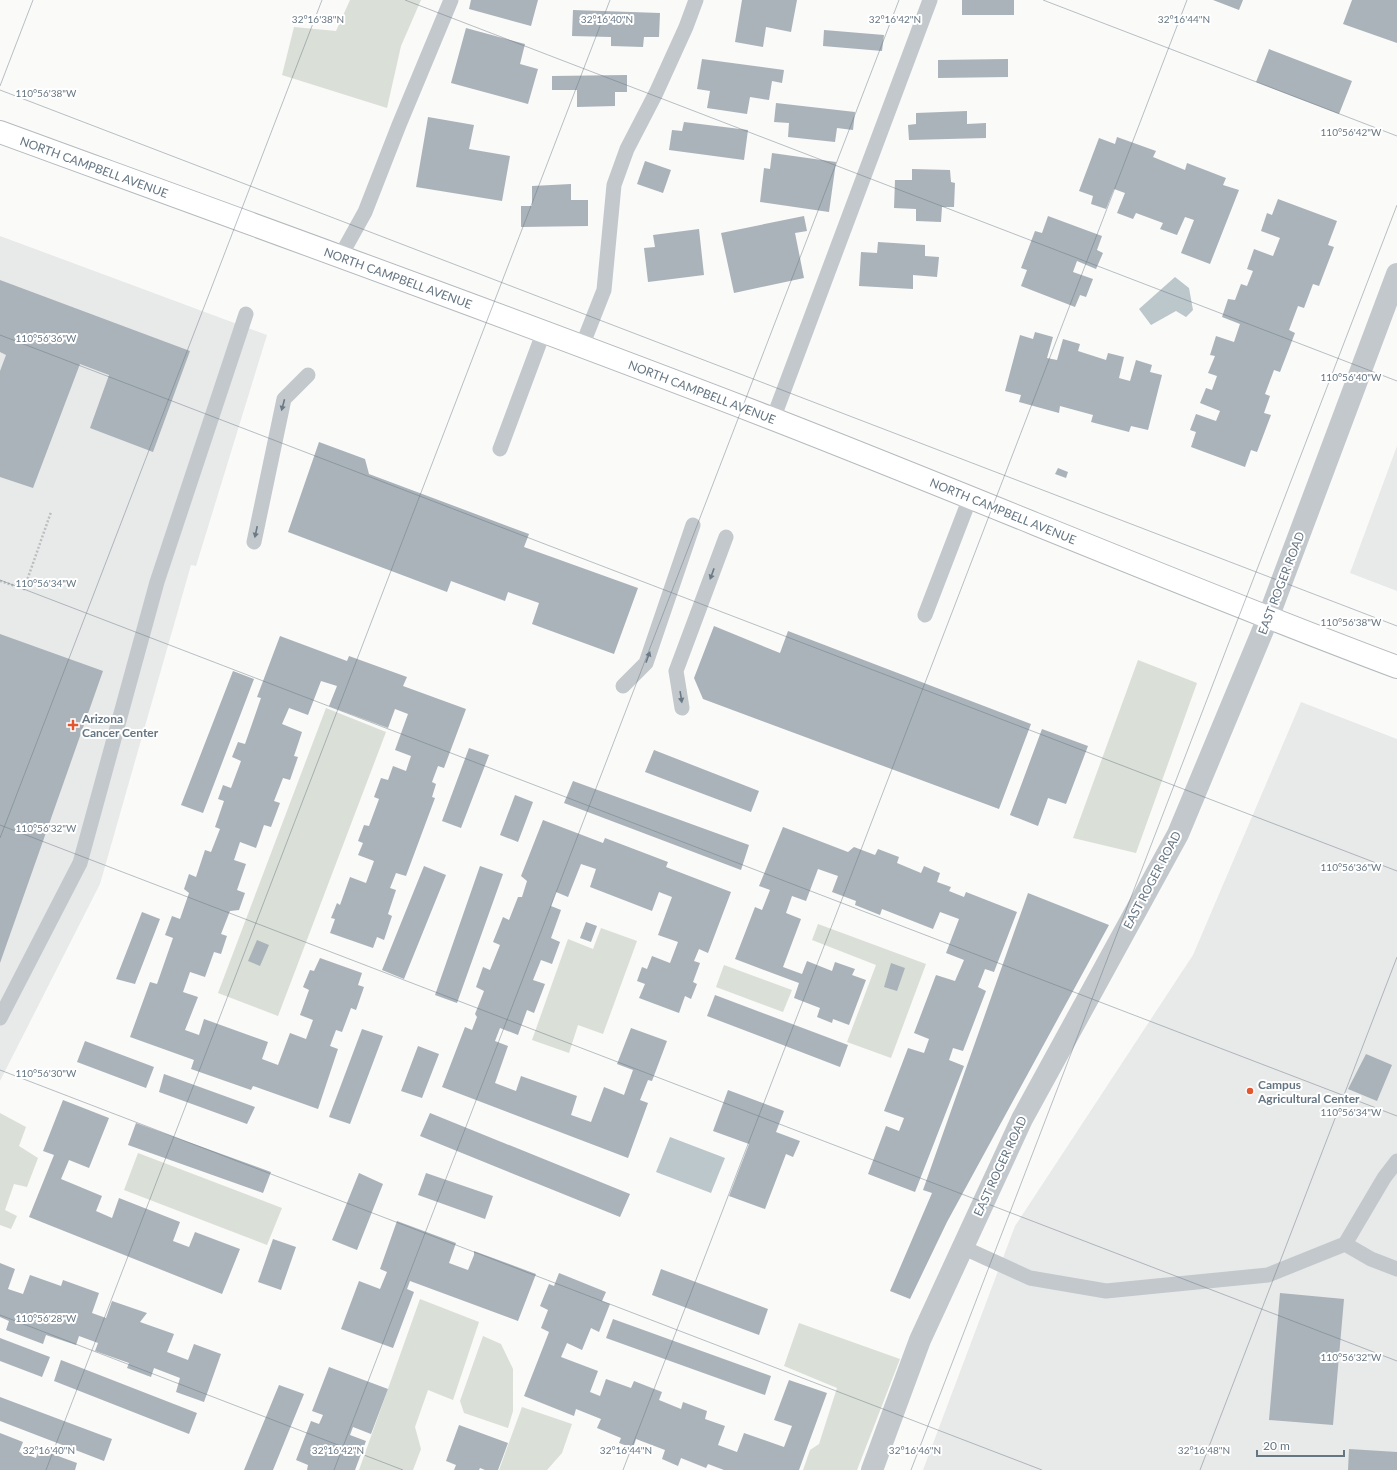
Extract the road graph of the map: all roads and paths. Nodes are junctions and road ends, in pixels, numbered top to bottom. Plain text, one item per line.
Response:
1 (451, 0) edge
2 (696, 0) edge
3 (930, 0) edge
4 (0, 132) edge
5 (340, 257) junction
6 (1397, 274) edge
7 (246, 314) dead end
8 (544, 332) junction
9 (582, 346) junction
10 (308, 375) dead end
11 (773, 419) junction
12 (500, 449) dead end
13 (970, 498) junction
14 (51, 512) dead end
15 (693, 525) dead end
16 (726, 537) dead end
17 (254, 542) dead end
18 (0, 581) edge
19 (925, 616) dead end
20 (1268, 618) junction
21 (1397, 667) edge
22 (623, 686) dead end
23 (682, 708) dead end
24 (0, 1018) edge
25 (1397, 1161) edge
26 (1345, 1244) junction
27 (962, 1248) junction
28 (1397, 1269) edge
29 (872, 1470) edge

1 - 5 lane
2 - 9 lane
3 - 11 lane
4 - 5 main road, NORTH CAMPBELL AVENUE
5 - 8 main road, NORTH CAMPBELL AVENUE
6 - 20 street, EAST ROGER ROAD
7 - 24 lane
8 - 9 main road, NORTH CAMPBELL AVENUE
8 - 12 lane
9 - 11 main road, NORTH CAMPBELL AVENUE
10 -> 17 lane
11 - 13 main road, NORTH CAMPBELL AVENUE
13 - 19 lane
13 - 20 main road, NORTH CAMPBELL AVENUE
14 - 18 path
22 -> 15 lane
16 -> 23 lane
20 - 21 main road, NORTH CAMPBELL AVENUE
20 - 27 street, EAST ROGER ROAD
25 - 26 lane
26 - 27 lane
26 - 28 lane
27 - 29 street, EAST ROGER ROAD

